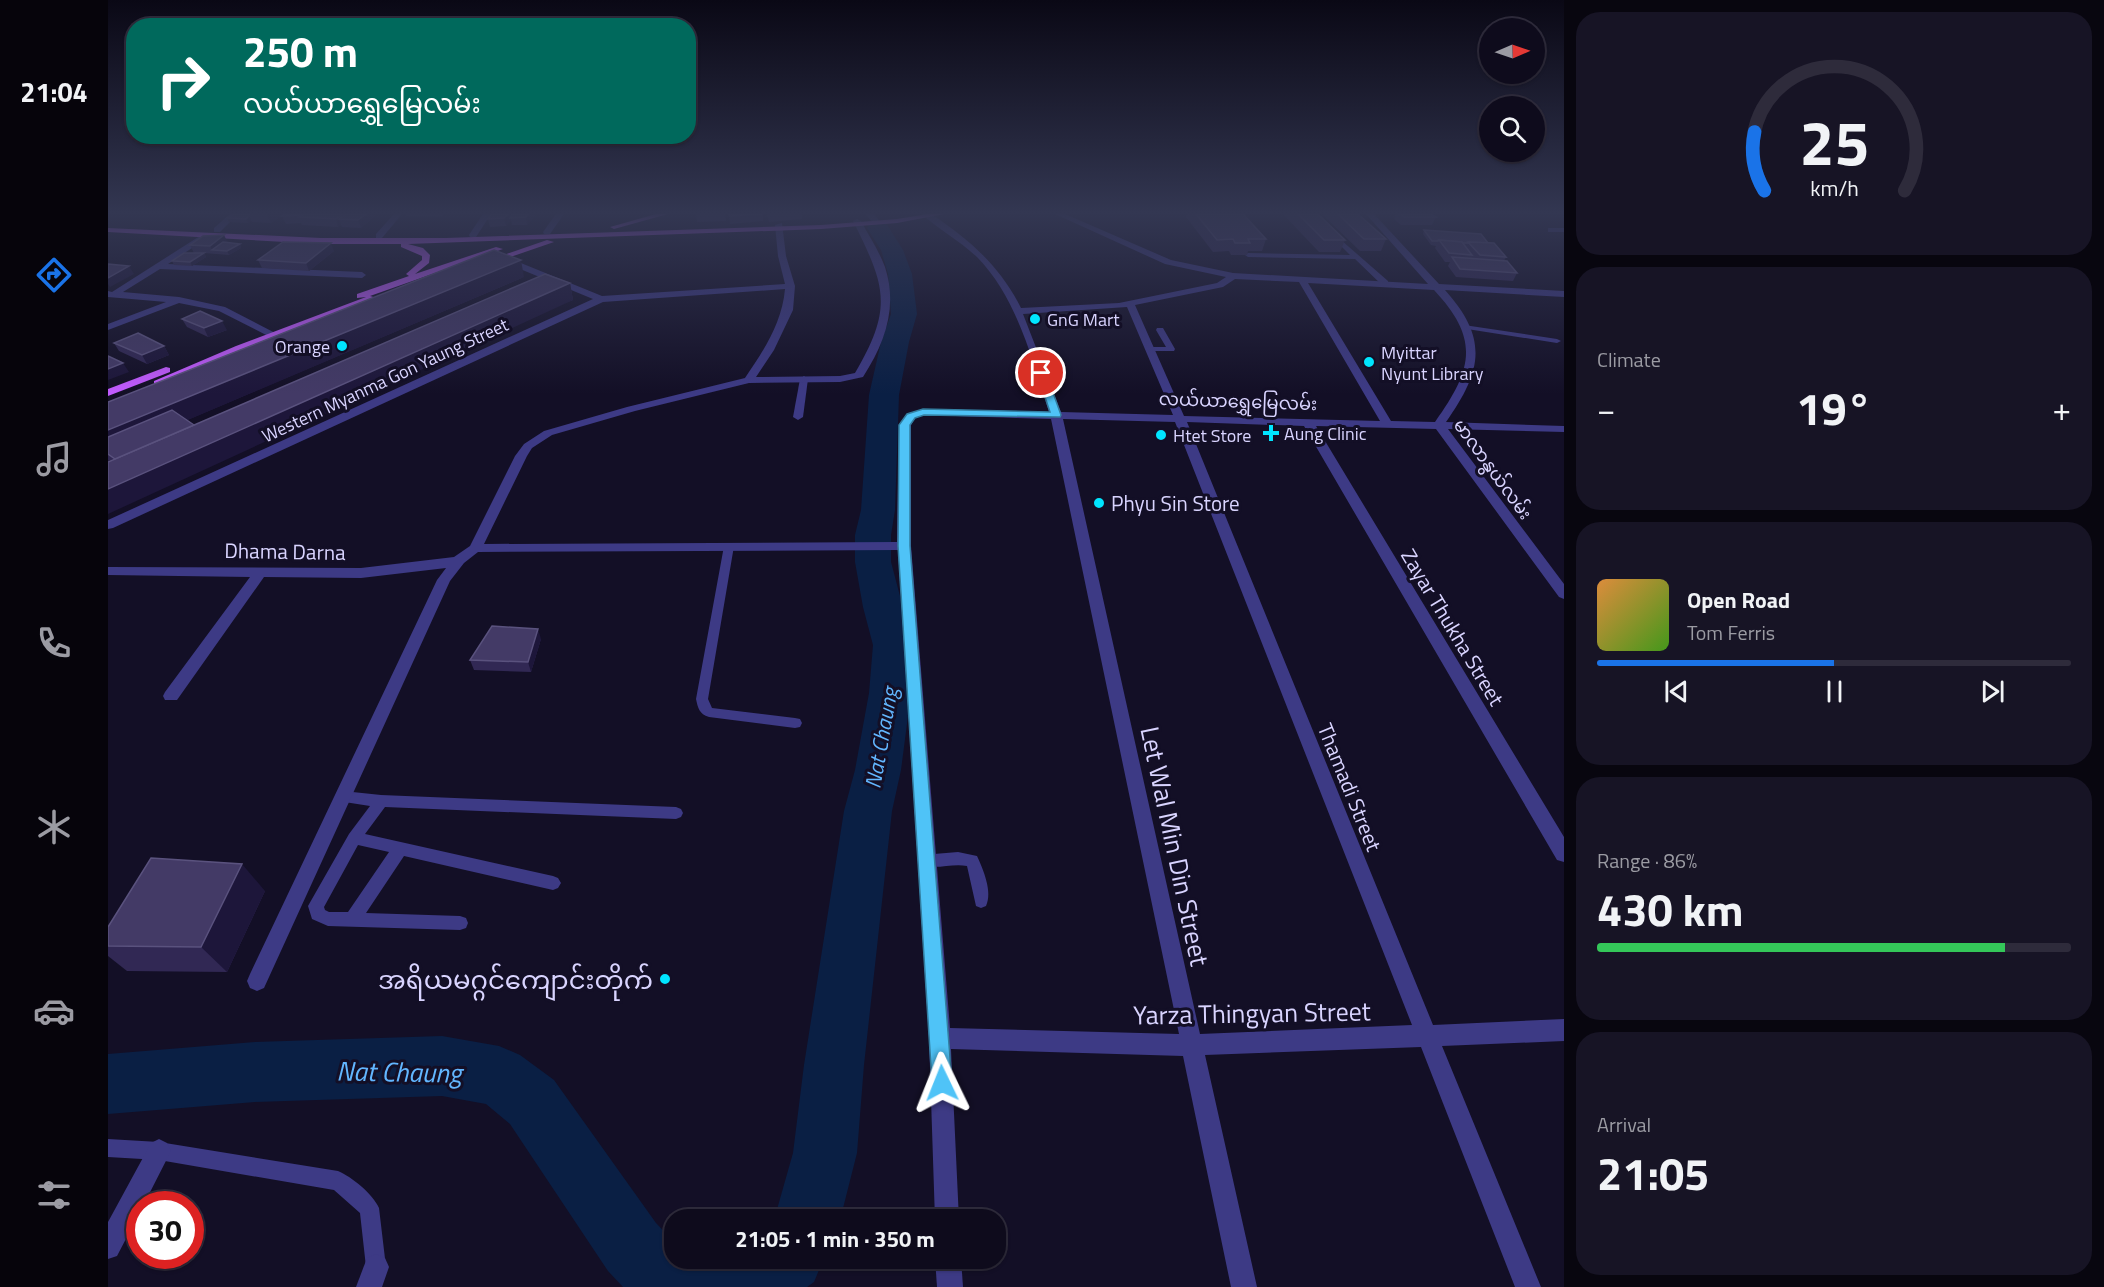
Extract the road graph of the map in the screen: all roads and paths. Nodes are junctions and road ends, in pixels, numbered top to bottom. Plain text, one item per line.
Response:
1 (145, 274) edge
2 (341, 274) edge
3 (409, 274) edge
4 (421, 274) edge
5 (456, 274) edge
6 (541, 274) edge
7 (787, 274) edge
8 (881, 274) edge
9 (995, 274) edge
10 (1223, 274) edge
11 (1375, 274) edge
12 (1425, 274) edge
13 (362, 275) dead end
14 (1233, 276) junction
15 (548, 277) junction
16 (1302, 280) junction
17 (538, 281) edge
18 (396, 282) junction
19 (1385, 283) junction
20 (790, 286) junction
21 (1436, 286) junction
22 (1564, 294) edge
23 (112, 295) edge
24 (601, 299) junction
25 (179, 300) junction
26 (1130, 304) junction
27 (1019, 311) junction
28 (108, 327) edge
29 (1467, 327) junction
30 (1160, 330) dead end
31 (270, 332) junction
32 (1557, 341) dead end
33 (1150, 349) junction
34 (804, 379) junction
35 (749, 380) junction
36 (108, 393) edge
37 (108, 404) edge
38 (1056, 415) junction
39 (798, 417) dead end
40 (1179, 417) junction
41 (1306, 422) junction
42 (1388, 423) junction
43 (1439, 425) junction
44 (1564, 429) edge
45 (109, 523) edge
46 (729, 546) junction
47 (897, 546) junction
48 (475, 548) junction
49 (459, 560) junction
50 (108, 571) edge
51 (261, 571) junction
52 (1564, 594) edge
53 (171, 696) dead end
54 (795, 723) dead end
55 (343, 797) junction
56 (381, 801) junction
57 (676, 813) dead end
58 (354, 838) junction
59 (400, 849) junction
60 (1564, 854) edge
61 (927, 860) junction
62 (553, 883) dead end
63 (981, 901) dead end
64 (352, 920) junction
65 (460, 923) dead end
66 (257, 981) dead end
67 (1564, 1030) edge
68 (1425, 1036) junction
69 (940, 1038) junction
70 (1191, 1044) junction
71 (108, 1148) edge
72 (159, 1151) junction
73 (947, 1209) edge
74 (108, 1247) edge
75 (949, 1269) edge
76 (372, 1277) edge
77 (950, 1287) edge
78 (1244, 1287) edge
79 (1528, 1287) edge

1 - 23 street
2 - 13 street
3 - 18 main road
4 - 18 main road
5 - 31 main road
6 - 15 street
7 - 20 street
8 - 34 street
9 - 27 street, Let Wal Min Din Street
10 - 14 street
11 - 19 lane
12 - 21 street
14 - 16 street
14 - 26 street
15 - 17 lane
15 - 24 street
16 - 19 street
16 - 42 street
18 - 31 main road
19 - 21 street
20 - 24 street, Western Myanma Gon Yaung Street
20 - 35 street
21 - 22 street
21 - 29 street
23 - 25 street
24 - 45 street, Western Myanma Gon Yaung Street
25 - 28 street
25 - 31 street
26 - 27 street
26 - 33 street, Thamadi Street
27 - 38 street, Let Wal Min Din Street
29 - 32 lane
29 - 43 street, မာလာနွယ်လမ်း
30 - 33 lane
31 - 36 main road
31 - 37 main road
33 - 40 street, Thamadi Street
34 - 35 street
34 - 39 lane
35 - 48 street
38 - 40 street, လယ်ယာရွှေမြေလမ်း
38 - 47 street, လယ်ယာရွှေမြေလမ်း
38 - 70 street, Let Wal Min Din Street
40 - 41 street, လယ်ယာရွှေမြေလမ်း
40 - 68 street, Thamadi Street
41 - 42 street, လယ်ယာရွှေမြေလမ်း
41 - 60 street, Zayar Thukha Street
42 - 43 street, လယ်ယာရွှေမြေလမ်း
43 - 44 street, လယ်ယာရွှေမြေလမ်း
43 - 52 street, မာလာနွယ်လမ်း
46 - 47 street
46 - 48 street
46 - 54 lane
47 - 61 street
48 - 49 street
49 - 51 street, Dhama Darna
49 - 55 street
50 - 51 street, Dhama Darna
51 - 53 street
55 - 56 lane
55 - 66 street
56 - 57 lane
56 - 58 lane
58 - 59 lane
58 - 64 lane
59 - 62 lane
59 - 64 lane
61 - 63 lane
61 - 69 street
64 - 65 lane
67 - 68 street, Yarza Thingyan Street
68 - 70 street, Yarza Thingyan Street
68 - 79 street, Thamadi Street
69 - 70 street, Yarza Thingyan Street
69 - 73 street
70 - 78 street, Let Wal Min Din Street
71 - 72 lane
72 - 74 street
72 - 76 lane
75 - 77 street

